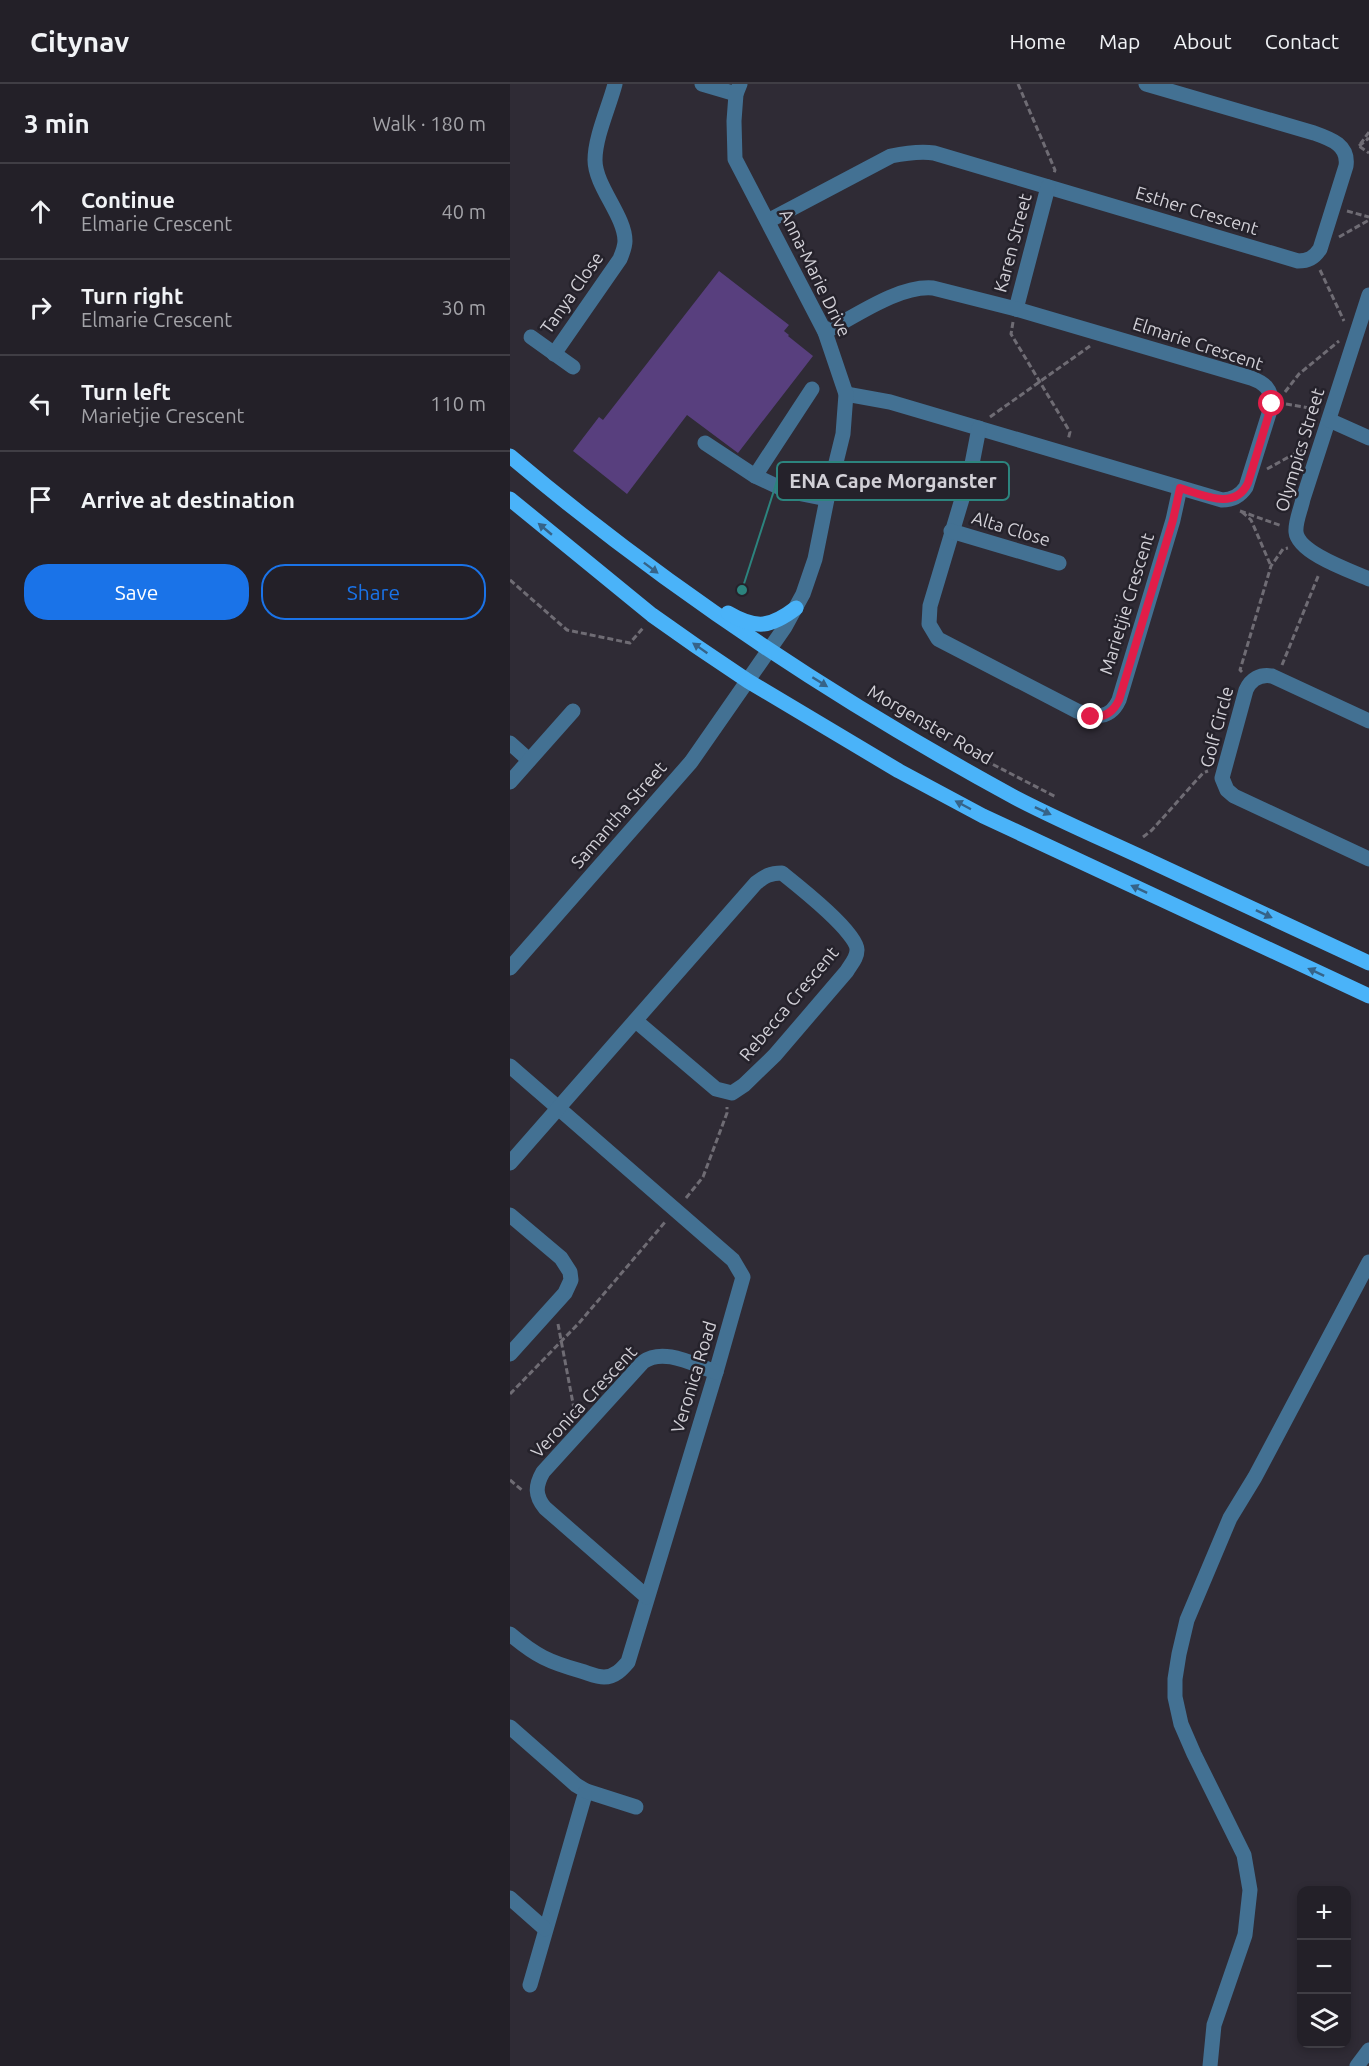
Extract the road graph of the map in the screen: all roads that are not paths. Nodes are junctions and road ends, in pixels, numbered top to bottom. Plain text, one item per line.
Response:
1 (615, 84) edge
2 (702, 84) edge
3 (1146, 84) edge
4 (738, 89) edge
5 (1047, 187) junction
6 (768, 221) junction
7 (1369, 297) edge
8 (1016, 309) junction
9 (825, 332) junction
10 (531, 336) dead end
11 (554, 354) junction
12 (573, 367) dead end
13 (812, 389) dead end
14 (846, 394) junction
15 (1329, 420) junction
16 (983, 429) junction
17 (1369, 438) edge
18 (705, 443) dead end
19 (510, 456) edge
20 (755, 476) junction
21 (1180, 488) junction
22 (510, 499) edge
23 (827, 499) junction
24 (951, 531) junction
25 (1059, 563) dead end
26 (1369, 579) edge
27 (683, 591) junction
28 (796, 608) junction
29 (771, 650) junction
30 (748, 681) junction
31 (573, 711) dead end
32 (1369, 721) edge
33 (510, 743) edge
34 (529, 760) junction
35 (510, 782) edge
36 (1369, 859) edge
37 (1369, 963) edge
38 (510, 968) edge
39 (1369, 996) edge
40 (636, 1021) junction
41 (510, 1066) edge
42 (558, 1108) junction
43 (510, 1162) edge
44 (510, 1215) edge
45 (1369, 1262) edge
46 (510, 1354) edge
47 (716, 1372) junction
48 (648, 1597) junction
49 (510, 1634) edge
50 (510, 1727) edge
51 (586, 1791) junction
52 (636, 1807) dead end
53 (510, 1898) edge
54 (545, 1929) junction
55 (530, 1985) dead end
56 (1369, 2050) edge
57 (1210, 2066) edge
58 (1357, 2066) edge

1 - 11 street, Tanya Close
2 - 4 street
3 - 5 street, Esther Crescent
4 - 6 street, Anna-Marie Drive
5 - 6 street, Esther Crescent
5 - 8 street, Karen Street
6 - 9 street, Anna-Marie Drive
7 - 15 street, Olympics Street
8 - 9 street, Elmarie Crescent
8 - 21 street, Elmarie Crescent
9 - 14 street, Anna-Marie Drive
10 - 11 street, Tanya Close
11 - 12 street, Tanya Close
13 - 20 street
14 - 16 street
14 - 23 street, Anna-Marie Drive
15 - 17 street
15 - 26 street, Olympics Street
16 - 21 street
16 - 24 street, Marietjie Crescent
18 - 20 street
19 -> 27 main road, Morgenster Road
20 - 23 street
21 - 24 street, Marietjie Crescent
30 -> 22 main road
23 - 28 street, Anna-Marie Drive
24 - 25 street, Alta Close
27 - 28 main road
27 - 29 main road, Morgenster Road
28 - 29 street, Anna-Marie Drive
29 - 30 street, Samantha Street
29 -> 37 main road, Morgenster Road
30 - 38 street, Samantha Street
39 -> 30 main road
31 - 34 street
32 - 36 street, Golf Circle
33 - 34 street
34 - 35 street
40 - 40 street, Rebecca Crescent
40 - 42 street, Rebecca Crescent
41 - 42 street, Veronica Road
42 - 43 street, Rebecca Crescent
42 - 47 street, Veronica Road
44 - 46 street
45 - 57 street
47 - 48 street, Veronica Road
47 - 48 street, Veronica Crescent
48 - 49 street, Veronica Road
50 - 51 street
51 - 52 street
51 - 54 street
53 - 54 street
54 - 55 street
56 - 58 street

